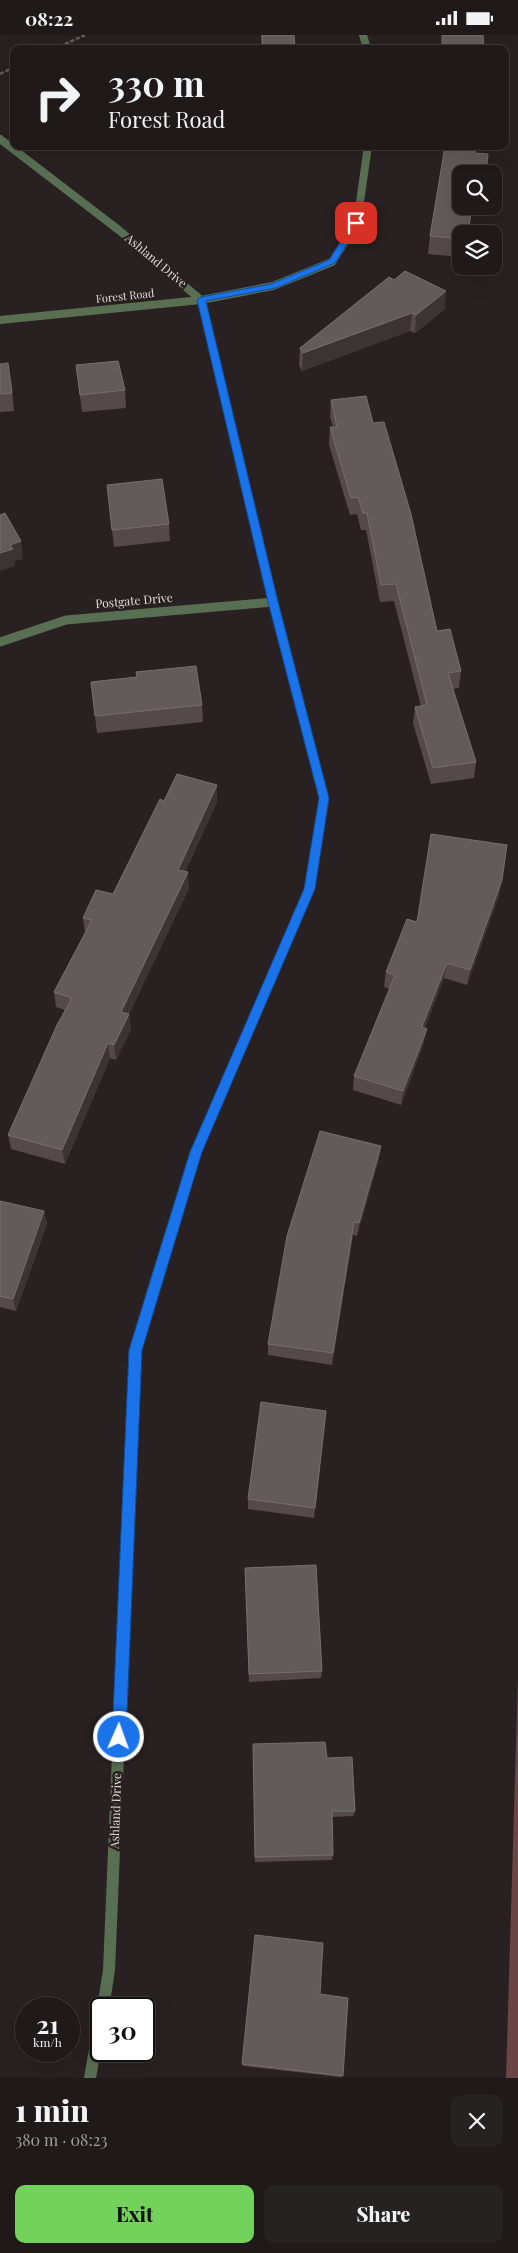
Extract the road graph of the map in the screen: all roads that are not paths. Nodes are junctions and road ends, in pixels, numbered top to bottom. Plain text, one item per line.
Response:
1 (0, 139) edge
2 (10, 147) edge
3 (14, 150) edge
4 (367, 150) edge
5 (201, 300) junction
6 (0, 320) edge
7 (273, 602) junction
8 (0, 642) edge
9 (104, 1997) edge
10 (93, 2062) edge
11 (90, 2078) edge

1 - 2 street, Ashland Drive
3 - 5 street, Ashland Drive
4 - 5 street, Forest Road
5 - 6 street, Forest Road
5 - 7 street, Ashland Drive
7 - 8 street, Postgate Drive
7 - 9 street, Ashland Drive
10 - 11 street

